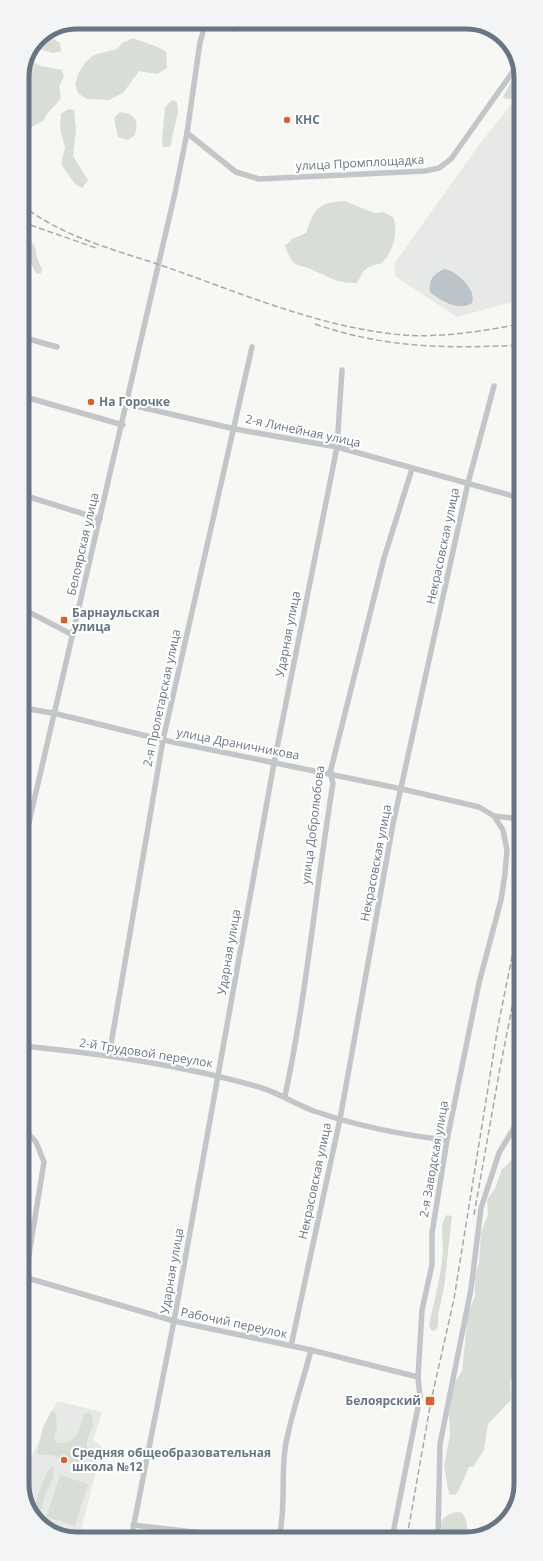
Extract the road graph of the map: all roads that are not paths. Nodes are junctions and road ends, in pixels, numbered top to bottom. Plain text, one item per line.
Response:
1 (204, 29) edge
2 (514, 70) edge
3 (187, 134) junction
4 (29, 339) edge
5 (57, 347) dead end
6 (252, 347) dead end
7 (342, 370) dead end
8 (494, 386) dead end
9 (29, 398) edge
10 (127, 404) junction
11 (122, 425) junction
12 (235, 429) junction
13 (337, 447) junction
14 (412, 469) junction
15 (468, 483) junction
16 (514, 496) edge
17 (29, 497) edge
18 (100, 519) junction
19 (29, 612) edge
20 (74, 635) junction
21 (29, 709) edge
22 (54, 713) junction
23 (163, 740) junction
24 (274, 763) junction
25 (330, 773) junction
26 (402, 789) junction
27 (494, 816) junction
28 (514, 818) edge
29 (29, 822) edge
30 (29, 1047) edge
31 (109, 1056) junction
32 (219, 1076) junction
33 (285, 1096) junction
34 (340, 1119) junction
35 (514, 1127) edge
36 (29, 1134) edge
37 (447, 1140) junction
38 (29, 1248) edge
39 (29, 1278) edge
40 (174, 1321) junction
41 (290, 1346) junction
42 (311, 1350) junction
43 (418, 1377) junction
44 (133, 1525) junction
45 (132, 1532) edge
46 (194, 1532) edge
47 (280, 1532) edge
48 (393, 1532) edge
49 (438, 1532) edge

1 - 3 street
2 - 3 street, улица Промплощадка
3 - 10 street, Белоярская улица
4 - 5 street
6 - 12 street, 2-я Пролетарская улица
7 - 13 street, Ударная улица
8 - 15 street, Некрасовская улица
9 - 11 street
10 - 11 street, Белоярская улица
10 - 12 street, 2-я Линейная улица
11 - 18 street, Белоярская улица
12 - 13 street, 2-я Линейная улица
12 - 23 street, 2-я Пролетарская улица
13 - 14 street, 2-я Линейная улица
13 - 24 street, Ударная улица
14 - 15 street, 2-я Линейная улица
14 - 25 street, улица Добролюбова
15 - 16 street, 2-я Линейная улица
15 - 26 street, Некрасовская улица
17 - 18 street
18 - 20 street, Белоярская улица
19 - 20 street
20 - 22 street, Белоярская улица
21 - 22 street, улица Драничникова
22 - 23 street, улица Драничникова
22 - 29 street, Белоярская улица
23 - 24 street, улица Драничникова
23 - 31 street, 2-я Пролетарская улица
24 - 25 street, улица Драничникова
24 - 32 street, Ударная улица
25 - 26 street, улица Драничникова
25 - 33 street, улица Добролюбова
26 - 27 street, улица Драничникова
26 - 34 street, Некрасовская улица
27 - 28 street
27 - 37 street, 2-я Заводская улица
30 - 31 street, 2-й Трудовой переулок
31 - 32 street, 2-й Трудовой переулок
32 - 33 street, 2-й Трудовой переулок
32 - 40 street, Ударная улица
33 - 34 street, 2-й Трудовой переулок
34 - 37 street, 2-й Трудовой переулок
34 - 41 street, Некрасовская улица
35 - 49 street
36 - 38 street
37 - 43 street, 2-я Заводская улица
39 - 40 street, Рабочий переулок
40 - 41 street, Рабочий переулок
40 - 44 street, Ударная улица
41 - 42 street, Рабочий переулок
42 - 43 street, Рабочий переулок
42 - 47 street
43 - 48 street, 2-я Заводская улица
44 - 45 street, Ударная улица
44 - 46 street

